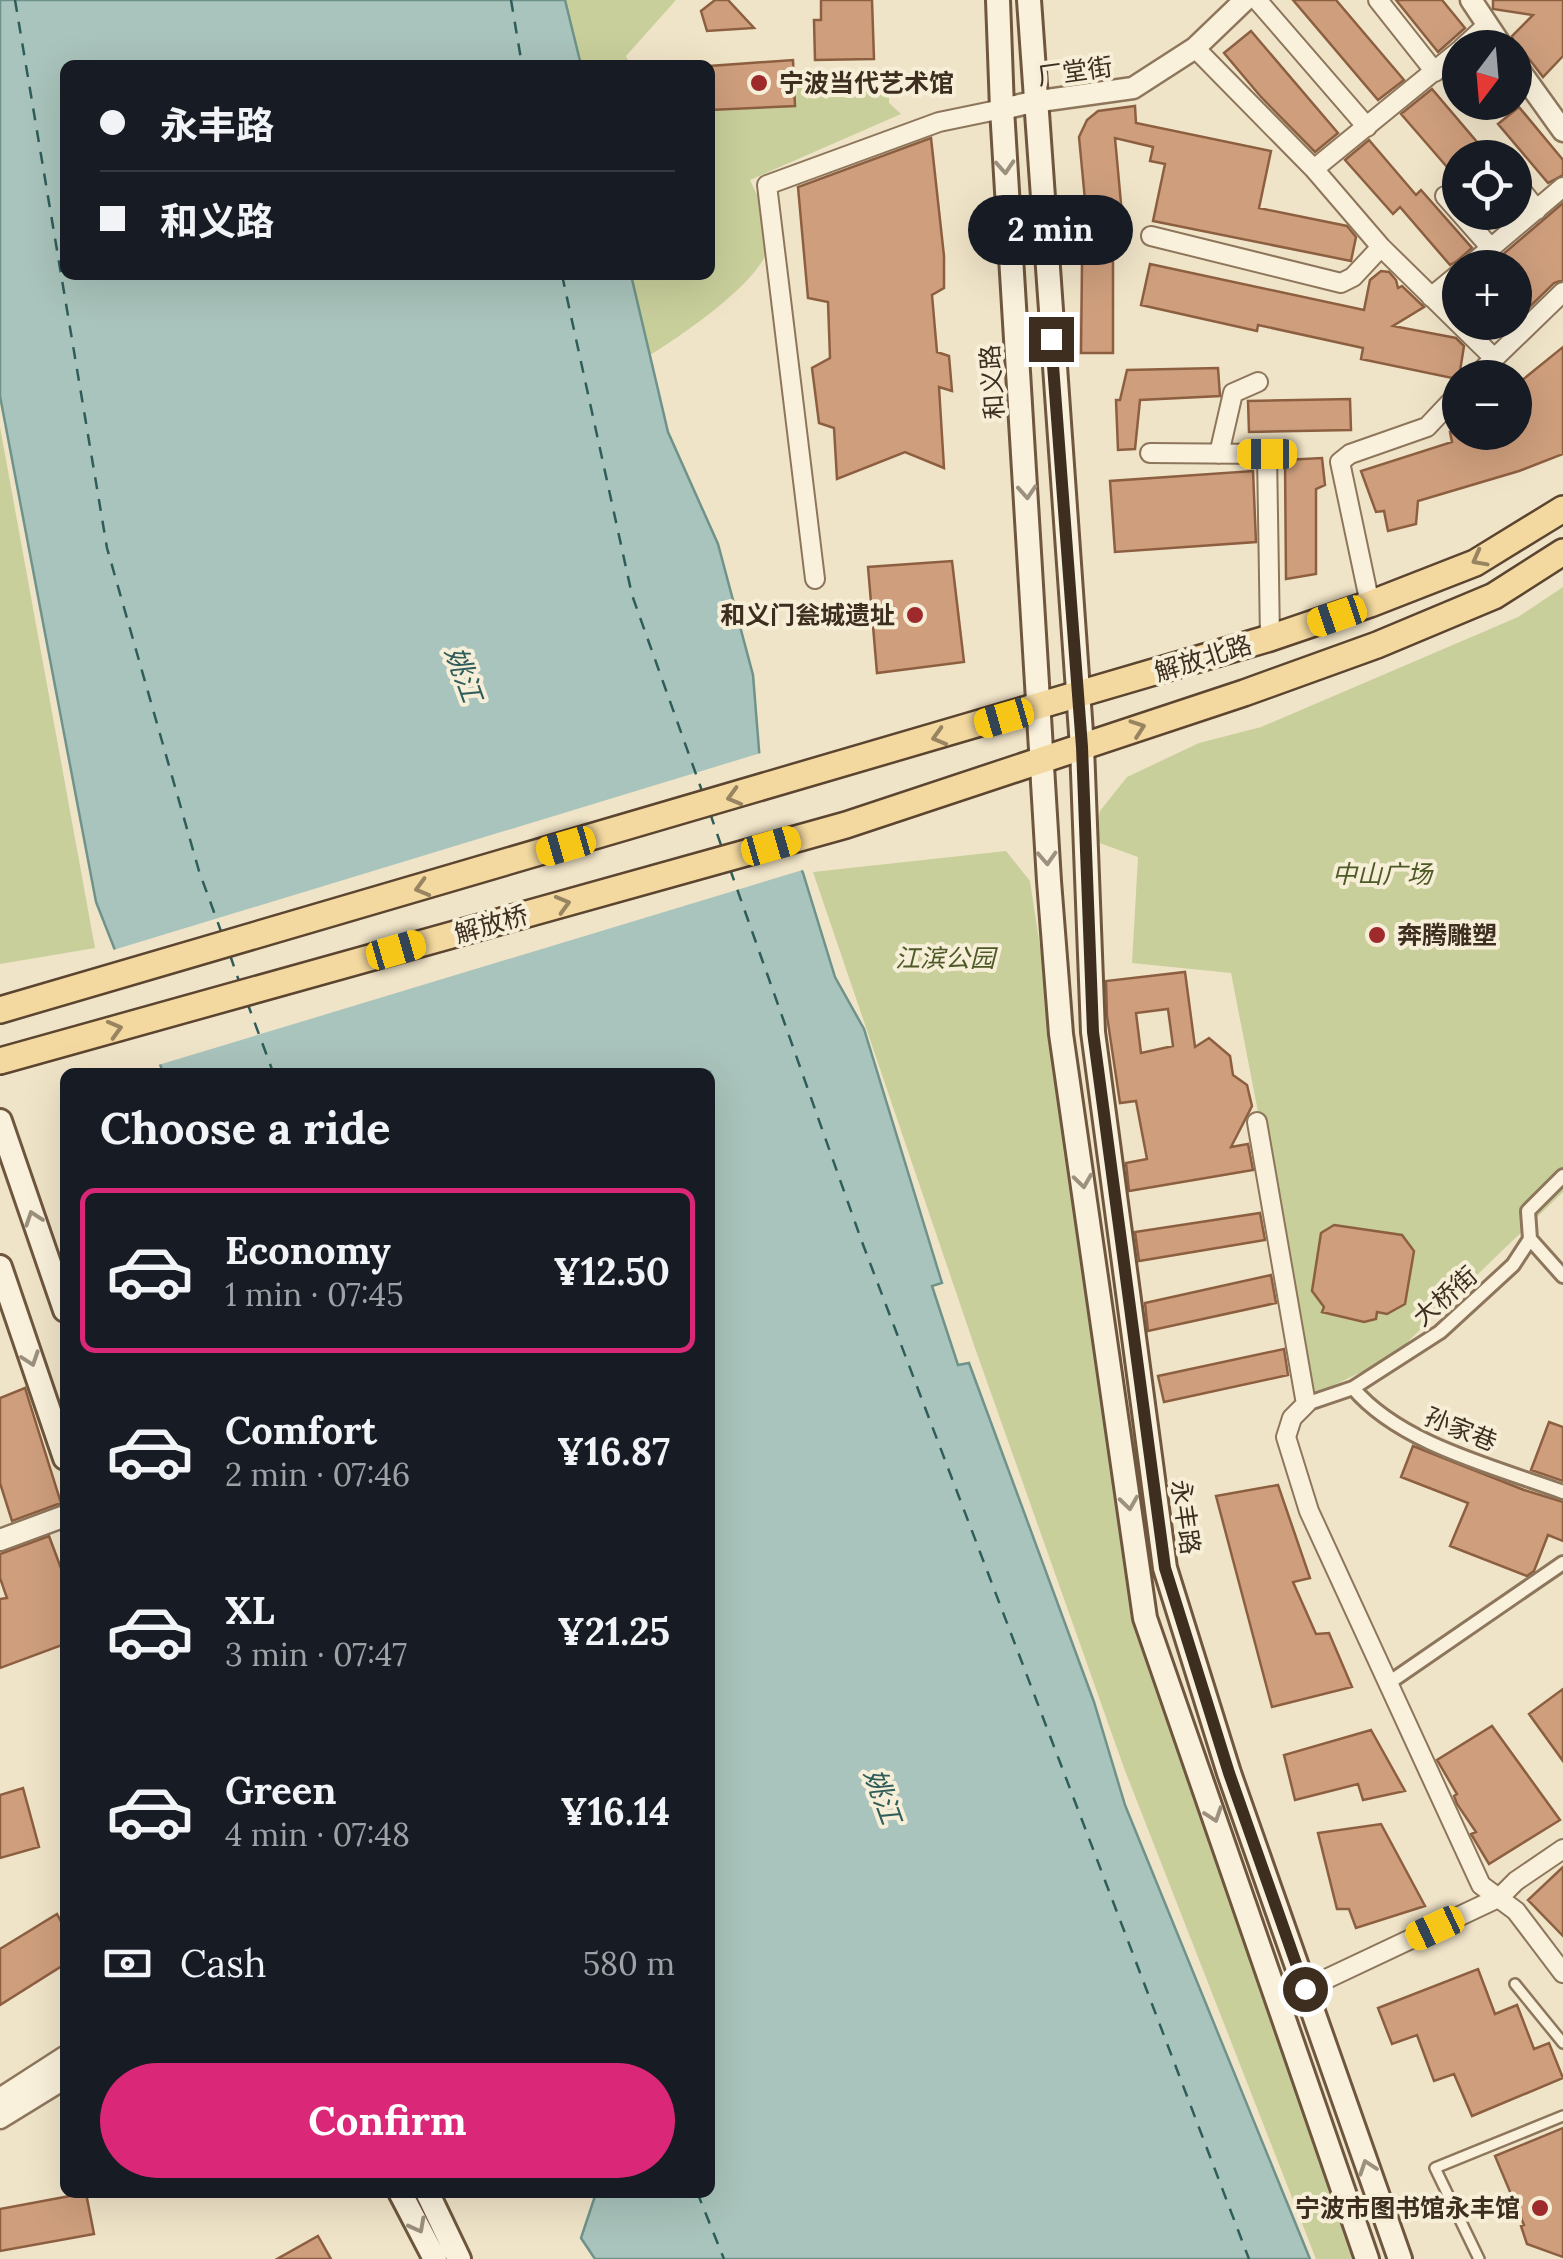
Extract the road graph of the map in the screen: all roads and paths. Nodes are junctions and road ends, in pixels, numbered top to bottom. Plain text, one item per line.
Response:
1 (998, 0) edge
2 (1029, 0) edge
3 (1245, 0) edge
4 (1257, 0) edge
5 (1378, 0) edge
6 (1472, 0) edge
7 (1487, 25) junction
8 (1481, 30) edge
9 (1490, 30) edge
10 (1195, 48) junction
11 (1442, 66) edge
12 (1435, 72) junction
13 (1532, 88) edge
14 (1034, 102) junction
15 (1002, 109) junction
16 (1367, 126) junction
17 (1563, 131) edge
18 (1314, 170) junction
19 (1563, 187) edge
20 (1532, 204) edge
21 (1537, 210) junction
22 (1475, 230) edge
23 (1151, 236) dead end
24 (1380, 247) junction
25 (1491, 248) junction
26 (1489, 250) edge
27 (1442, 288) edge
28 (1563, 292) edge
29 (1431, 297) junction
30 (1493, 357) junction
31 (1490, 360) edge
32 (1258, 382) dead end
33 (1442, 411) edge
34 (1150, 453) dead end
35 (1220, 454) junction
36 (1563, 509) edge
37 (1563, 552) edge
38 (816, 579) dead end
39 (1370, 604) junction
40 (1270, 638) junction
41 (1078, 696) junction
42 (1039, 707) junction
43 (1082, 747) junction
44 (1042, 761) junction
45 (846, 825) joint
46 (4, 1009) edge
47 (10, 1058) edge
48 (0, 1121) edge
49 (1257, 1122) dead end
50 (1563, 1176) edge
51 (1530, 1239) junction
52 (0, 1266) edge
53 (1563, 1276) edge
54 (60, 1295) edge
55 (1353, 1388) junction
56 (1306, 1404) junction
57 (60, 1443) edge
58 (1563, 1492) edge
59 (60, 1518) edge
60 (0, 1540) edge
61 (1563, 1563) edge
62 (1390, 1682) junction
63 (1563, 1849) edge
64 (1500, 1897) junction
65 (1563, 1973) edge
66 (1515, 1984) dead end
67 (1305, 1989) junction
68 (1563, 2043) edge
69 (60, 2060) edge
70 (60, 2081) edge
71 (0, 2099) edge
72 (1563, 2116) edge
73 (0, 2118) edge
74 (403, 2198) edge
75 (430, 2198) edge
76 (436, 2259) edge
77 (459, 2259) edge
78 (1367, 2259) edge
79 (1400, 2259) edge
80 (1479, 2259) edge

1 - 15 main road, 和义路
2 - 14 main road
3 - 10 street, 厂堂街
4 - 16 street
5 - 12 street
6 - 7 street
7 - 8 street
7 - 9 street
10 - 14 street, 厂堂街
10 - 18 street
11 - 12 street
12 - 16 street
13 - 17 street
14 - 15 street, 厂堂街
14 - 41 main road
15 - 38 street
15 -> 42 main road, 和义路
16 - 18 street
18 - 24 street
19 - 21 street
20 - 21 street
21 - 25 street
22 - 25 street
23 - 24 street
24 - 29 street
25 - 26 street
27 - 29 street
28 - 30 street
29 - 30 street
30 - 31 street
32 - 35 street
33 - 39 street
34 - 35 street
35 - 40 street
36 -> 39 main road, 解放北路
43 -> 37 main road, 解放北路
39 - 40 main road, 解放北路
40 - 41 main road, 解放北路
41 - 42 main road, 解放北路
41 - 43 main road
42 - 44 main road, 和义路
42 -> 46 main road, 解放北路
43 - 44 main road, 解放北路
43 - 67 main road, 永丰路
44 - 45 main road, 解放北路
44 -> 78 main road
47 -> 45 main road, 解放桥
54 -> 48 main road
49 - 56 street
50 - 51 street, 大桥街
51 - 53 street
51 - 55 street, 大桥街
52 -> 57 main road
55 - 56 street, 大桥街
55 - 58 street, 孙家巷
56 - 62 street
59 - 60 street
61 - 62 street
62 - 64 street
63 - 64 street
64 - 65 street
64 - 67 street
66 - 68 lane
79 -> 67 main road, 永丰路
69 - 71 street
70 - 73 street
72 - 80 lane
74 -> 76 main road
75 - 77 main road

